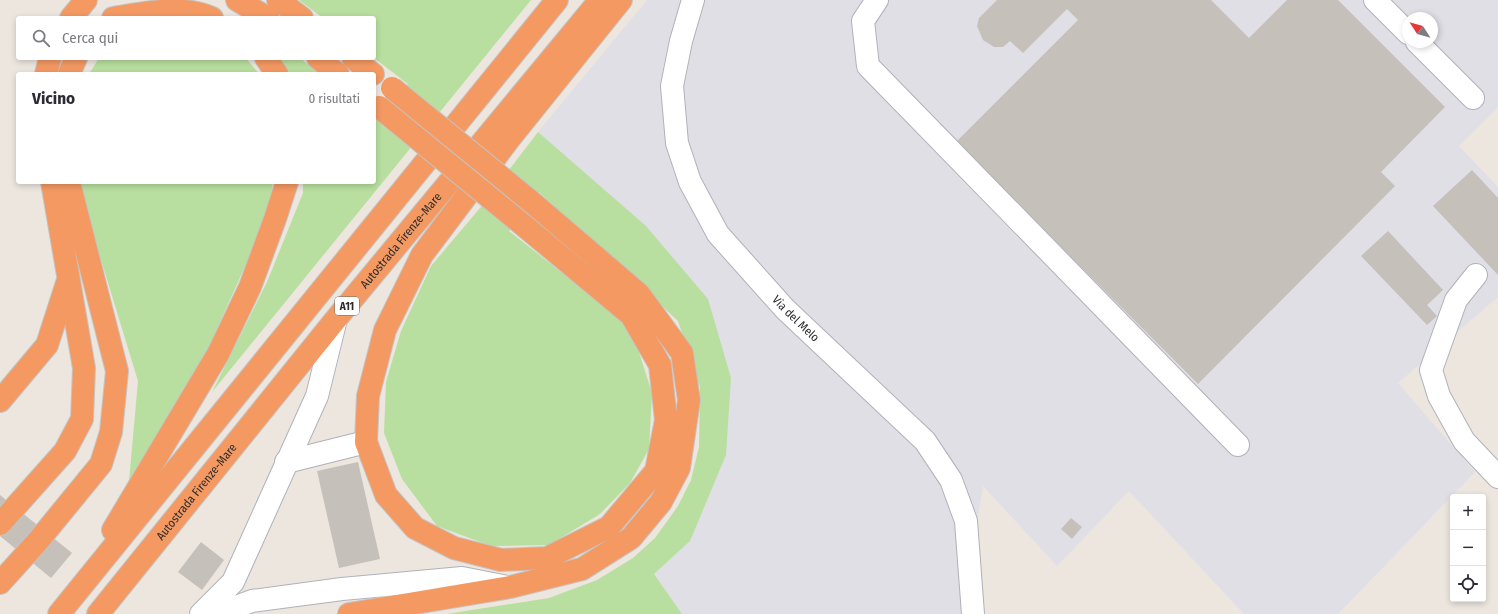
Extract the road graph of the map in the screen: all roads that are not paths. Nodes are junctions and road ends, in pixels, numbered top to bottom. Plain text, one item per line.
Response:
1 (86, 0) edge
2 (137, 0) edge
3 (237, 0) edge
4 (278, 0) edge
5 (557, 0) edge
6 (600, 0) edge
7 (621, 0) edge
8 (693, 0) edge
9 (877, 0) edge
10 (1375, 0) edge
11 (73, 16) edge
12 (115, 16) edge
13 (128, 16) edge
14 (205, 16) edge
15 (265, 16) edge
16 (299, 16) edge
17 (1402, 27) edge
18 (1423, 48) edge
19 (50, 60) edge
20 (75, 60) edge
21 (267, 60) edge
22 (320, 60) edge
23 (356, 60) edge
24 (46, 72) edge
25 (70, 72) edge
26 (276, 72) edge
27 (336, 72) edge
28 (371, 72) edge
29 (376, 76) edge
30 (1474, 98) dead end
31 (377, 105) edge
32 (52, 184) edge
33 (70, 184) edge
34 (286, 184) edge
35 (1476, 275) dead end
36 (68, 282) junction
37 (336, 319) junction
38 (4, 391) edge
39 (366, 442) junction
40 (1238, 445) dead end
41 (286, 462) junction
42 (1498, 477) edge
43 (0, 524) edge
44 (0, 583) edge
45 (510, 587) junction
46 (65, 606) edge
47 (98, 614) edge
48 (201, 614) edge
49 (217, 614) edge
50 (349, 614) edge
51 (973, 614) edge

1 - 11 highway
2 - 12 highway
3 - 15 highway
4 - 16 highway
5 - 46 highway, A11
6 - 37 highway, Autostrada Firenze-Mare / A11
7 - 39 highway
8 - 51 street, Via del Melo
9 - 40 street
10 - 17 street
13 - 14 highway
18 - 30 street
19 - 24 highway
20 - 25 highway
21 - 26 highway
22 - 27 highway
23 - 28 highway
29 - 45 highway, bridge
31 - 39 highway, bridge
32 - 36 highway
33 - 44 highway
34 - 46 highway
35 - 42 street
36 - 38 highway
36 - 43 highway
37 - 41 street
37 - 47 highway, Autostrada Firenze-Mare / A11
39 - 41 street
41 - 48 street
45 - 49 street
45 - 50 highway

